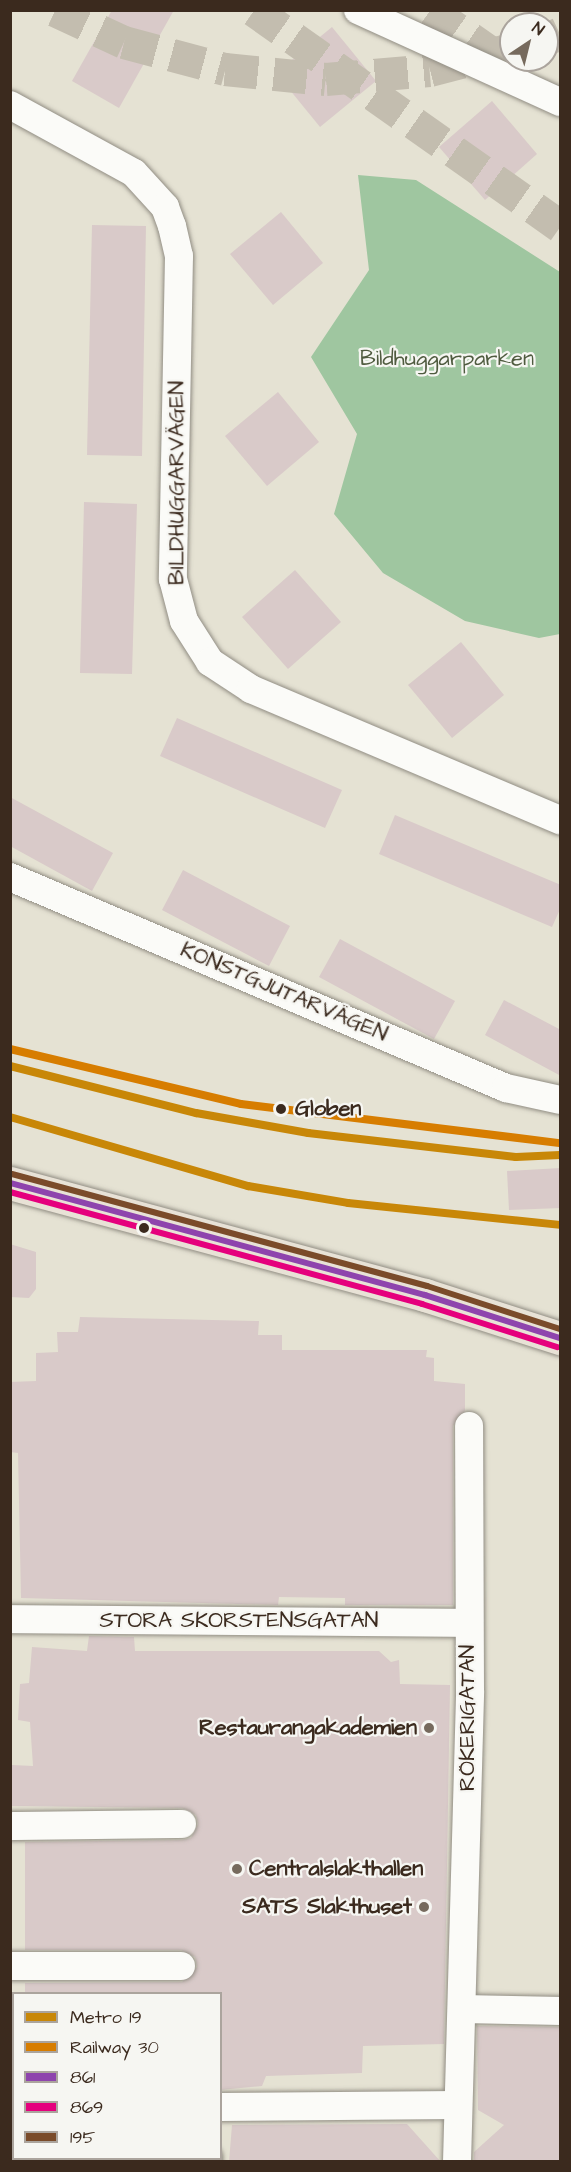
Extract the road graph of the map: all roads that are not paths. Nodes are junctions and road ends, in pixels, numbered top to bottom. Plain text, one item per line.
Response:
1 (358, 10) edge
2 (561, 102) edge
3 (10, 105) edge
4 (561, 820) edge
5 (10, 877) edge
6 (561, 1100) edge
7 (10, 1183) edge
8 (561, 1338) edge
9 (469, 1426) dead end
10 (10, 1619) edge
11 (467, 1623) junction
12 (182, 1824) dead end
13 (10, 1826) edge
14 (10, 1966) edge
15 (181, 1966) dead end
16 (464, 2009) junction
17 (561, 2011) edge
18 (457, 2105) junction
19 (222, 2107) edge
20 (457, 2162) edge

1 - 2 street
3 - 4 street, BILDHUGGARVÄGEN
5 - 6 street, KONSTGJUTARVÄGEN
7 - 8 main road
9 - 11 street, RÖKERIGATAN
10 - 11 street, STORA SKORSTENSGATAN
11 - 16 street, RÖKERIGATAN
12 - 13 street
14 - 15 street
16 - 17 street
16 - 18 street, RÖKERIGATAN
18 - 19 street
18 - 20 street, RÖKERIGATAN

